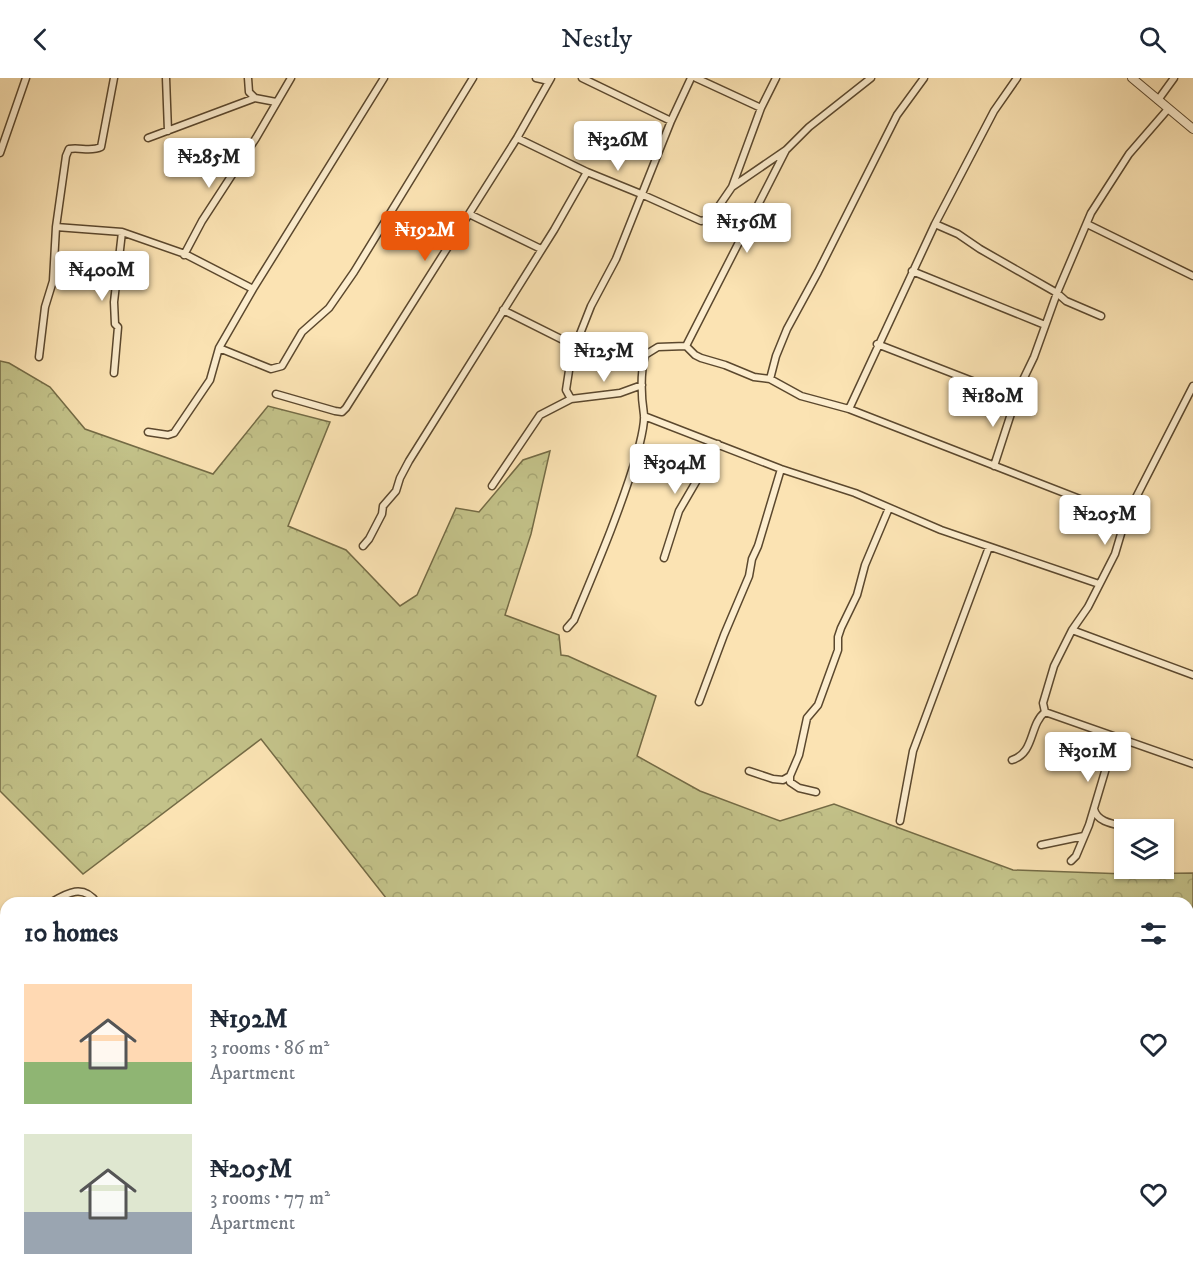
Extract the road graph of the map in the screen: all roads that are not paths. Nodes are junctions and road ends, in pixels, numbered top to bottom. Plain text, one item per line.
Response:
1 (26, 78) edge
2 (114, 78) edge
3 (166, 78) edge
4 (249, 78) edge
5 (291, 78) edge
6 (384, 78) edge
7 (473, 78) edge
8 (536, 78) edge
9 (582, 78) edge
10 (693, 78) edge
11 (776, 78) edge
12 (872, 78) edge
13 (924, 78) edge
14 (1017, 78) edge
15 (1132, 78) edge
16 (1174, 78) edge
17 (550, 79) edge
18 (255, 98) junction
19 (1158, 100) junction
20 (276, 102) junction
21 (761, 108) junction
22 (1168, 109) junction
23 (671, 121) junction
24 (1193, 129) edge
25 (168, 131) junction
26 (148, 138) dead end
27 (517, 138) junction
28 (786, 150) junction
29 (0, 153) edge
30 (586, 172) junction
31 (732, 187) junction
32 (641, 194) junction
33 (469, 214) junction
34 (934, 224) junction
35 (1087, 224) junction
36 (56, 226) junction
37 (122, 232) junction
38 (541, 249) junction
39 (184, 255) junction
40 (912, 271) junction
41 (1193, 276) edge
42 (253, 289) junction
43 (1057, 293) junction
44 (503, 310) junction
45 (1101, 316) dead end
46 (1045, 325) junction
47 (877, 344) junction
48 (575, 346) junction
49 (686, 346) junction
50 (219, 348) junction
51 (39, 357) dead end
52 (114, 374) dead end
53 (770, 379) junction
54 (642, 385) junction
55 (1193, 386) edge
56 (276, 394) dead end
57 (1016, 398) junction
58 (571, 399) junction
59 (849, 410) junction
60 (644, 416) junction
61 (148, 432) dead end
62 (718, 444) junction
63 (994, 466) junction
64 (781, 468) junction
65 (492, 486) dead end
66 (889, 508) junction
67 (1126, 517) junction
68 (363, 546) dead end
69 (988, 547) junction
70 (664, 558) dead end
71 (1099, 584) junction
72 (567, 628) dead end
73 (1072, 630) junction
74 (1193, 675) edge
75 (699, 702) dead end
76 (1045, 712) junction
77 (1115, 738) junction
78 (1012, 760) dead end
79 (1193, 764) edge
80 (749, 771) dead end
81 (790, 776) junction
82 (816, 792) dead end
83 (1094, 808) junction
84 (900, 822) dead end
85 (1114, 823) edge
86 (1084, 836) junction
87 (1041, 845) dead end
88 (1071, 861) dead end
89 (60, 897) edge
90 (93, 897) edge

1 - 29 street
2 - 36 street
3 - 25 street
4 - 18 street
5 - 20 street
6 - 42 street
7 - 50 street
8 - 17 street
9 - 23 street
10 - 21 street
10 - 23 street
11 - 21 street
12 - 28 street
13 - 53 street
14 - 34 street
15 - 19 street
16 - 19 street
17 - 27 street
18 - 20 street
18 - 25 street
19 - 22 street
20 - 39 street
21 - 31 street
22 - 24 street
22 - 35 street
23 - 32 street
25 - 26 street
27 - 30 street
27 - 33 street
28 - 31 street
28 - 49 street
30 - 32 street
30 - 38 street
31 - 32 street
32 - 48 street
33 - 38 street
33 - 56 street
34 - 40 street
34 - 43 street
35 - 41 street
35 - 43 street
36 - 37 street
36 - 51 street
37 - 39 street
37 - 52 street
38 - 44 street
39 - 42 street
40 - 46 street
40 - 47 street
42 - 50 street
43 - 45 street
43 - 46 street
44 - 48 street
44 - 68 street
46 - 57 street
47 - 57 street
47 - 59 street
48 - 58 street
49 - 53 street
49 - 54 street
50 - 61 street
53 - 59 street
54 - 58 street
54 - 60 street
55 - 67 street
57 - 63 street
58 - 65 street
59 - 63 street
60 - 62 street
60 - 72 street
62 - 64 street
62 - 70 street
63 - 67 street
64 - 66 street
64 - 75 street
66 - 69 street
66 - 81 street
67 - 71 street
69 - 71 street
69 - 84 street
71 - 73 street
73 - 74 street
73 - 76 street
76 - 77 street
76 - 78 street
77 - 79 street
77 - 83 street
80 - 81 street
81 - 82 street
83 - 85 street
83 - 86 street
86 - 87 street
86 - 88 street
89 - 90 street

